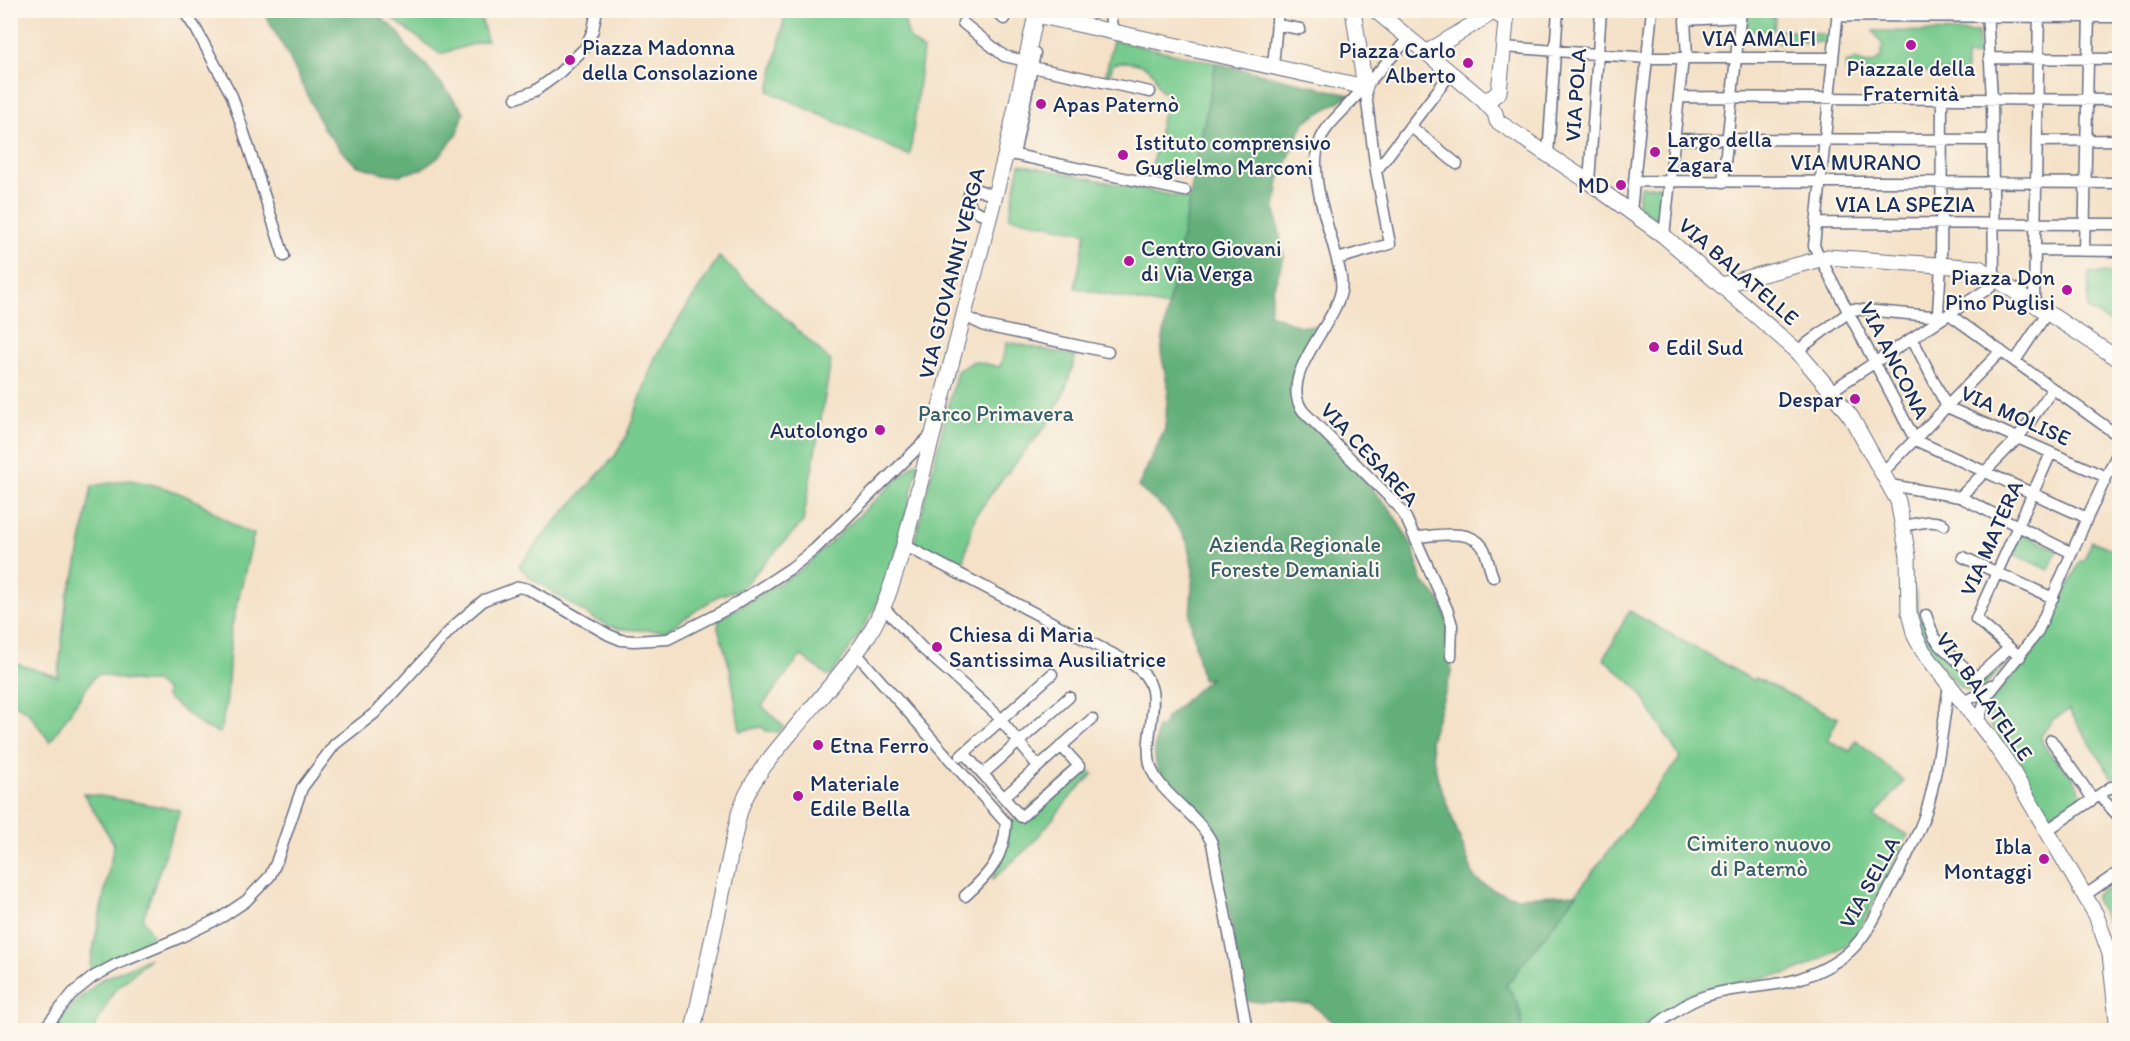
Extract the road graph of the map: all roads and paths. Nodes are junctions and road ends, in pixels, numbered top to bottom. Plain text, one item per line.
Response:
1 (183, 10) edge
2 (597, 10) edge
3 (994, 10) edge
4 (1109, 10) edge
5 (1278, 10) edge
6 (1353, 10) edge
7 (1558, 10) edge
8 (1601, 10) edge
9 (1652, 10) edge
10 (1376, 11) edge
11 (1494, 11) edge
12 (1038, 13) edge
13 (1837, 13) edge
14 (1740, 14) edge
15 (1988, 14) edge
16 (2039, 14) edge
17 (2089, 14) edge
18 (2120, 17) edge
19 (1004, 19) dead end
20 (963, 24) dead end
21 (1278, 25) junction
22 (1300, 29) dead end
23 (1113, 32) junction
24 (1418, 45) junction
25 (1506, 47) junction
26 (1555, 51) junction
27 (1598, 54) junction
28 (1647, 56) junction
29 (1685, 58) junction
30 (1736, 58) junction
31 (1832, 58) junction
32 (1989, 58) junction
33 (2039, 58) junction
34 (2087, 59) junction
35 (2120, 59) edge
36 (1029, 64) junction
37 (1273, 67) junction
38 (1449, 75) junction
39 (1365, 87) junction
40 (1150, 92) dead end
41 (1499, 92) junction
42 (1681, 97) junction
43 (1731, 97) junction
44 (516, 98) dead end
45 (1828, 98) junction
46 (1482, 99) junction
47 (1942, 99) junction
48 (1992, 99) junction
49 (2038, 99) junction
50 (2087, 100) junction
51 (2120, 100) edge
52 (1494, 113) junction
53 (1410, 126) junction
54 (1677, 139) junction
55 (1727, 139) junction
56 (1824, 140) junction
57 (1942, 140) junction
58 (1992, 140) junction
59 (2086, 140) junction
60 (2120, 140) edge
61 (2038, 141) junction
62 (1010, 154) junction
63 (1548, 155) junction
64 (1457, 164) dead end
65 (1376, 171) junction
66 (1634, 181) junction
67 (1589, 182) junction
68 (1673, 182) junction
69 (1723, 182) junction
70 (1820, 182) junction
71 (1942, 182) junction
72 (1993, 182) junction
73 (2037, 182) junction
74 (2085, 182) junction
75 (2120, 183) edge
76 (1185, 191) dead end
77 (994, 196) junction
78 (1631, 211) junction
79 (989, 217) junction
80 (1816, 223) junction
81 (1941, 223) junction
82 (1994, 224) junction
83 (2036, 224) junction
84 (2084, 224) junction
85 (2120, 224) edge
86 (1665, 236) junction
87 (2084, 248) junction
88 (2036, 250) junction
89 (2120, 251) edge
90 (284, 256) dead end
91 (1820, 258) junction
92 (1337, 259) junction
93 (1941, 265) junction
94 (1994, 277) junction
95 (1721, 285) junction
96 (2041, 308) junction
97 (1848, 312) junction
98 (1946, 316) junction
99 (962, 323) junction
100 (1912, 338) junction
101 (1797, 351) junction
102 (2001, 351) junction
103 (1107, 352) dead end
104 (2120, 360) edge
105 (2015, 361) junction
106 (1875, 363) junction
107 (2053, 389) junction
108 (1831, 391) junction
109 (1947, 407) junction
110 (933, 432) junction
111 (2120, 437) edge
112 (2018, 438) junction
113 (1914, 440) junction
114 (2120, 448) edge
115 (2051, 453) junction
116 (1984, 471) junction
117 (2106, 477) junction
118 (1887, 479) junction
119 (2033, 494) junction
120 (1960, 497) junction
121 (2087, 518) junction
122 (1944, 525) dead end
123 (1904, 526) junction
124 (2018, 527) junction
125 (1416, 537) junction
126 (904, 545) junction
127 (2072, 553) junction
128 (1963, 557) dead end
129 (1997, 572) junction
130 (1493, 577) dead end
131 (2053, 598) junction
132 (884, 608) junction
133 (1926, 615) dead end
134 (2010, 648) junction
135 (856, 653) junction
136 (1451, 656) dead end
137 (2020, 657) junction
138 (1052, 674) dead end
139 (2003, 675) junction
140 (1949, 685) junction
141 (1069, 697) dead end
142 (1962, 702) junction
143 (1092, 718) dead end
144 (1000, 721) junction
145 (1978, 722) junction
146 (2051, 740) dead end
147 (1018, 742) junction
148 (1061, 746) junction
149 (964, 753) junction
150 (953, 762) junction
151 (1038, 766) junction
152 (983, 774) junction
153 (2110, 787) dead end
154 (1004, 797) junction
155 (2096, 797) junction
156 (2120, 818) edge
157 (2046, 831) junction
158 (2120, 871) edge
159 (965, 896) dead end
160 (2084, 896) junction
161 (2114, 1028) edge
162 (43, 1030) edge
163 (693, 1030) edge
164 (1247, 1030) edge
165 (1650, 1030) edge

1 - 90 street
2 - 44 street
3 - 19 street
4 - 23 street
5 - 21 street
6 - 39 street
7 - 26 street
8 - 27 street, VIA POLA
9 - 28 street
10 - 24 street, VIA BALATELLE
11 - 24 street
11 - 25 street
12 - 23 street
12 - 36 street, VIA GIOVANNI VERGA
13 - 15 street
13 - 31 street, VIA ANCONA
14 - 29 street
14 - 30 street
15 - 16 street
15 - 32 street
16 - 17 street
16 - 33 street
17 - 18 street
17 - 34 street
20 - 36 street
21 - 22 street
21 - 37 street
23 - 37 street
24 - 38 street, VIA BALATELLE
24 - 39 street, VIA CESAREA
25 - 26 street, VIA AMALFI
25 - 41 street
26 - 27 street, VIA AMALFI
26 - 63 street
27 - 28 street, VIA AMALFI
27 - 67 street, VIA POLA
28 - 29 street, VIA AMALFI
28 - 66 street
29 - 30 street, VIA AMALFI
29 - 42 street
30 - 31 street, VIA AMALFI
30 - 43 street
31 - 45 street, VIA ANCONA
32 - 33 street
32 - 48 street
33 - 34 street
33 - 49 street
34 - 35 street
34 - 50 street
36 - 40 street
36 - 62 street, VIA GIOVANNI VERGA
37 - 39 street
38 - 46 street, VIA BALATELLE
38 - 53 street
39 - 65 street
39 - 92 street, VIA CESAREA
41 - 46 street
41 - 52 street
42 - 43 street
42 - 54 street
43 - 45 street
43 - 55 street
45 - 47 street
45 - 56 street, VIA ANCONA
46 - 52 street, VIA BALATELLE
47 - 48 street
47 - 57 street
48 - 49 street
48 - 58 street
49 - 50 street
49 - 61 street
50 - 51 street
50 - 59 street
52 - 63 street, VIA BALATELLE
53 - 64 street
53 - 65 street
54 - 55 street
54 - 68 street
55 - 56 street
55 - 69 street
56 - 57 street
56 - 70 street, VIA ANCONA
57 - 58 street
57 - 71 street
58 - 72 street
59 - 60 street
59 - 61 street
59 - 74 street
61 - 73 street
62 - 76 street
62 - 77 street, VIA GIOVANNI VERGA
63 - 67 street, VIA BALATELLE
65 - 92 street
66 - 68 street, VIA MURANO
66 - 78 street
67 - 78 street, VIA BALATELLE
68 - 69 street, VIA MURANO
68 - 86 street
69 - 70 street, VIA MURANO
70 - 71 street, VIA MURANO
70 - 80 street, VIA ANCONA
71 - 72 street, VIA MURANO
71 - 81 street
72 - 73 street, VIA MURANO
72 - 82 street
73 - 74 street, VIA MURANO
73 - 83 street
74 - 75 street, VIA MURANO
74 - 84 street
77 - 79 street, VIA GIOVANNI VERGA
77 - 79 street
78 - 86 street, VIA BALATELLE
79 - 99 street, VIA GIOVANNI VERGA
80 - 81 street, VIA LA SPEZIA
80 - 91 street, VIA ANCONA
81 - 82 street, VIA LA SPEZIA
81 - 93 street
82 - 83 street, VIA LA SPEZIA
82 - 94 street
83 - 84 street, VIA LA SPEZIA
83 - 88 street
84 - 85 street, VIA LA SPEZIA
84 - 87 street
86 - 95 street, VIA BALATELLE
87 - 88 street
87 - 89 street
88 - 96 street
91 - 93 street
91 - 95 street
91 - 97 street, VIA ANCONA
92 - 125 street, VIA CESAREA
93 - 94 street
93 - 98 street
94 - 96 street
94 - 98 street
95 - 101 street, VIA BALATELLE
96 - 104 street
96 - 105 street
97 - 98 street
97 - 101 street
97 - 106 street, VIA ANCONA
98 - 100 street
98 - 102 street
99 - 103 street
99 - 110 street, VIA GIOVANNI VERGA
100 - 106 street
100 - 109 street, VIA MOLISE
101 - 108 street, VIA BALATELLE
102 - 105 street
102 - 109 street
105 - 107 street
106 - 108 street
106 - 113 street, VIA ANCONA
107 - 111 street
107 - 112 street
108 - 118 street, VIA BALATELLE
109 - 112 street, VIA MOLISE
109 - 113 street
110 - 126 street, VIA GIOVANNI VERGA
110 - 162 street
112 - 115 street, VIA MOLISE
112 - 116 street
113 - 116 street, VIA ANCONA
113 - 118 street
114 - 117 street
115 - 117 street, VIA MOLISE
115 - 119 street, VIA MATERA
116 - 119 street, VIA ANCONA
116 - 120 street
117 - 121 street
118 - 120 street
118 - 123 street, VIA BALATELLE
119 - 121 street, VIA ANCONA
119 - 124 street, VIA MATERA
120 - 124 street
121 - 127 street
122 - 123 street
123 - 140 street, VIA BALATELLE
124 - 127 street
124 - 129 street, VIA MATERA
125 - 130 street
125 - 136 street, VIA CESAREA
126 - 132 street, VIA GIOVANNI VERGA
126 - 164 street
127 - 131 street
128 - 129 street
129 - 131 street
129 - 134 street, VIA MATERA
131 - 137 street
132 - 135 street, VIA GIOVANNI VERGA
132 - 144 street
133 - 134 street
134 - 137 street, VIA MATERA
135 - 150 street
135 - 163 street, VIA GIOVANNI VERGA
137 - 139 street
138 - 144 street
139 - 142 street
139 - 145 street
140 - 142 street, VIA BALATELLE
140 - 165 street, VIA SELLA
141 - 147 street
142 - 145 street, VIA BALATELLE
143 - 148 street
144 - 147 street
144 - 149 street
145 - 157 street, VIA BALATELLE
146 - 155 street
147 - 151 street
147 - 152 street
148 - 151 street
148 - 154 street
149 - 150 street
149 - 152 street
150 - 159 street
151 - 154 street
152 - 154 street
153 - 155 street
155 - 156 street
155 - 157 street
157 - 160 street, VIA BALATELLE
158 - 160 street
160 - 161 street, VIA BALATELLE

